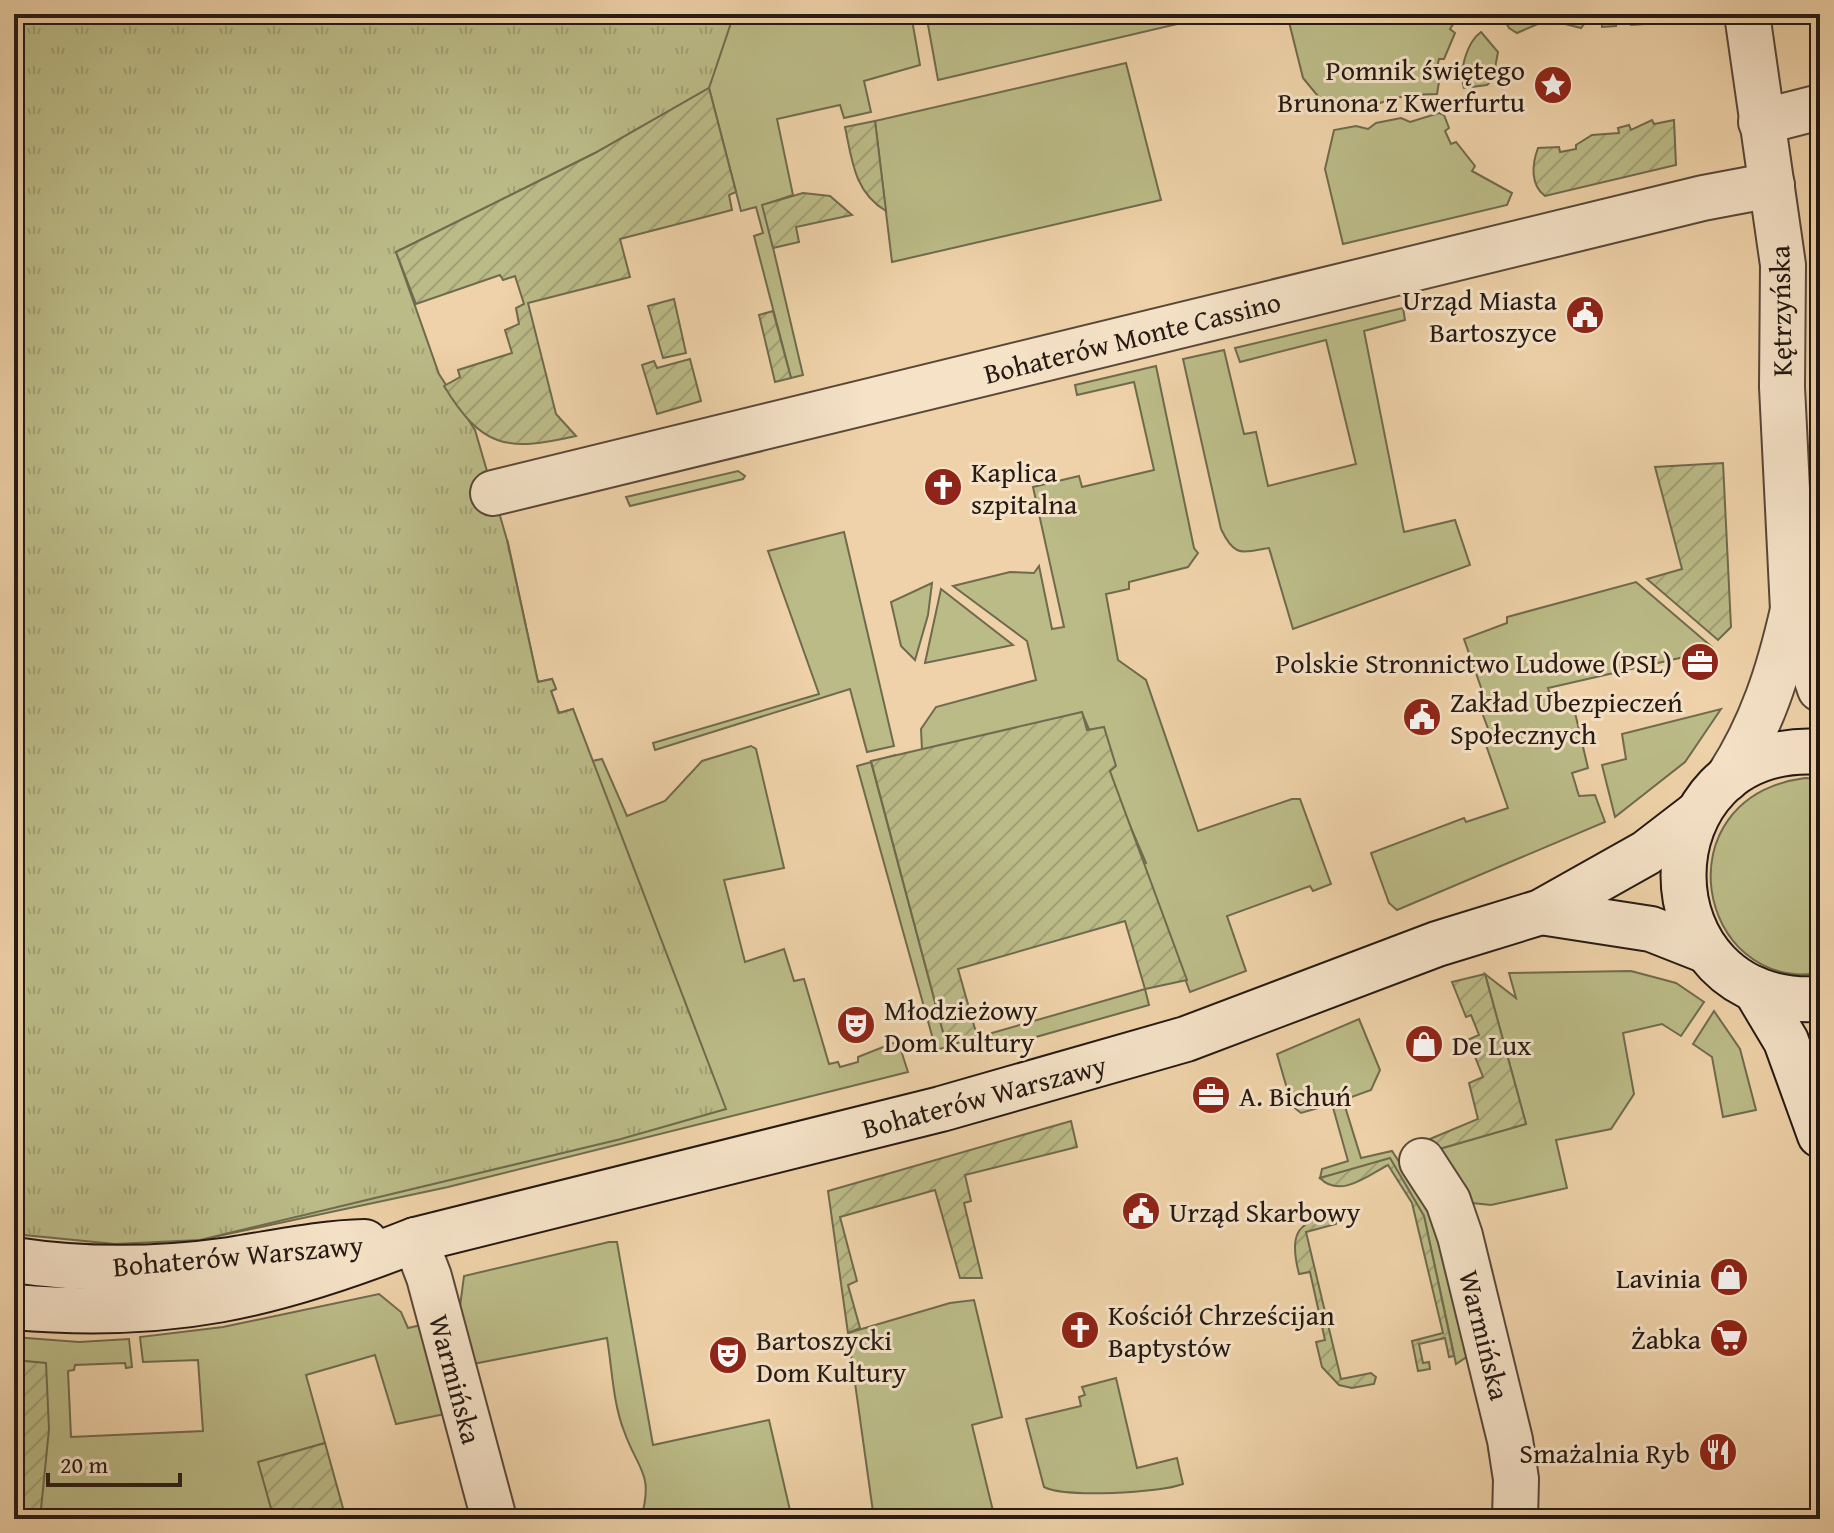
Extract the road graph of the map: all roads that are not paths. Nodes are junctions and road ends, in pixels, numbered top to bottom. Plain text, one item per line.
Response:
1 (1747, 14) edge
2 (1820, 107) edge
3 (1761, 122) junction
4 (1772, 185) junction
5 (493, 493) dead end
6 (1793, 610) junction
7 (1820, 689) edge
8 (1820, 752) edge
9 (1727, 779) junction
10 (1698, 813) junction
11 (1541, 912) junction
12 (1707, 951) junction
13 (1755, 989) junction
14 (1820, 999) edge
15 (1820, 1135) edge
16 (1422, 1161) dead end
17 (415, 1240) junction
18 (14, 1260) edge
19 (14, 1307) edge
20 (494, 1519) edge
21 (1515, 1519) edge

1 - 3 street, Kętrzyńska
2 - 3 street
3 - 4 street, Kętrzyńska
4 - 5 street, Bohaterów Monte Cassino
4 - 6 street, Kętrzyńska
6 - 7 street, Kętrzyńska
6 - 9 street, Kętrzyńska
8 - 9 street
9 - 10 street, Kętrzyńska
10 - 11 street, Bohaterów Warszawy
10 - 12 street
11 - 12 street, Bohaterów Warszawy
11 - 17 street, Bohaterów Warszawy
12 - 13 street
13 - 14 street
13 - 15 street
16 - 21 street, Warmińska
17 - 18 street, Bohaterów Warszawy
17 - 19 street, Bohaterów Warszawy
17 - 20 street, Warmińska

